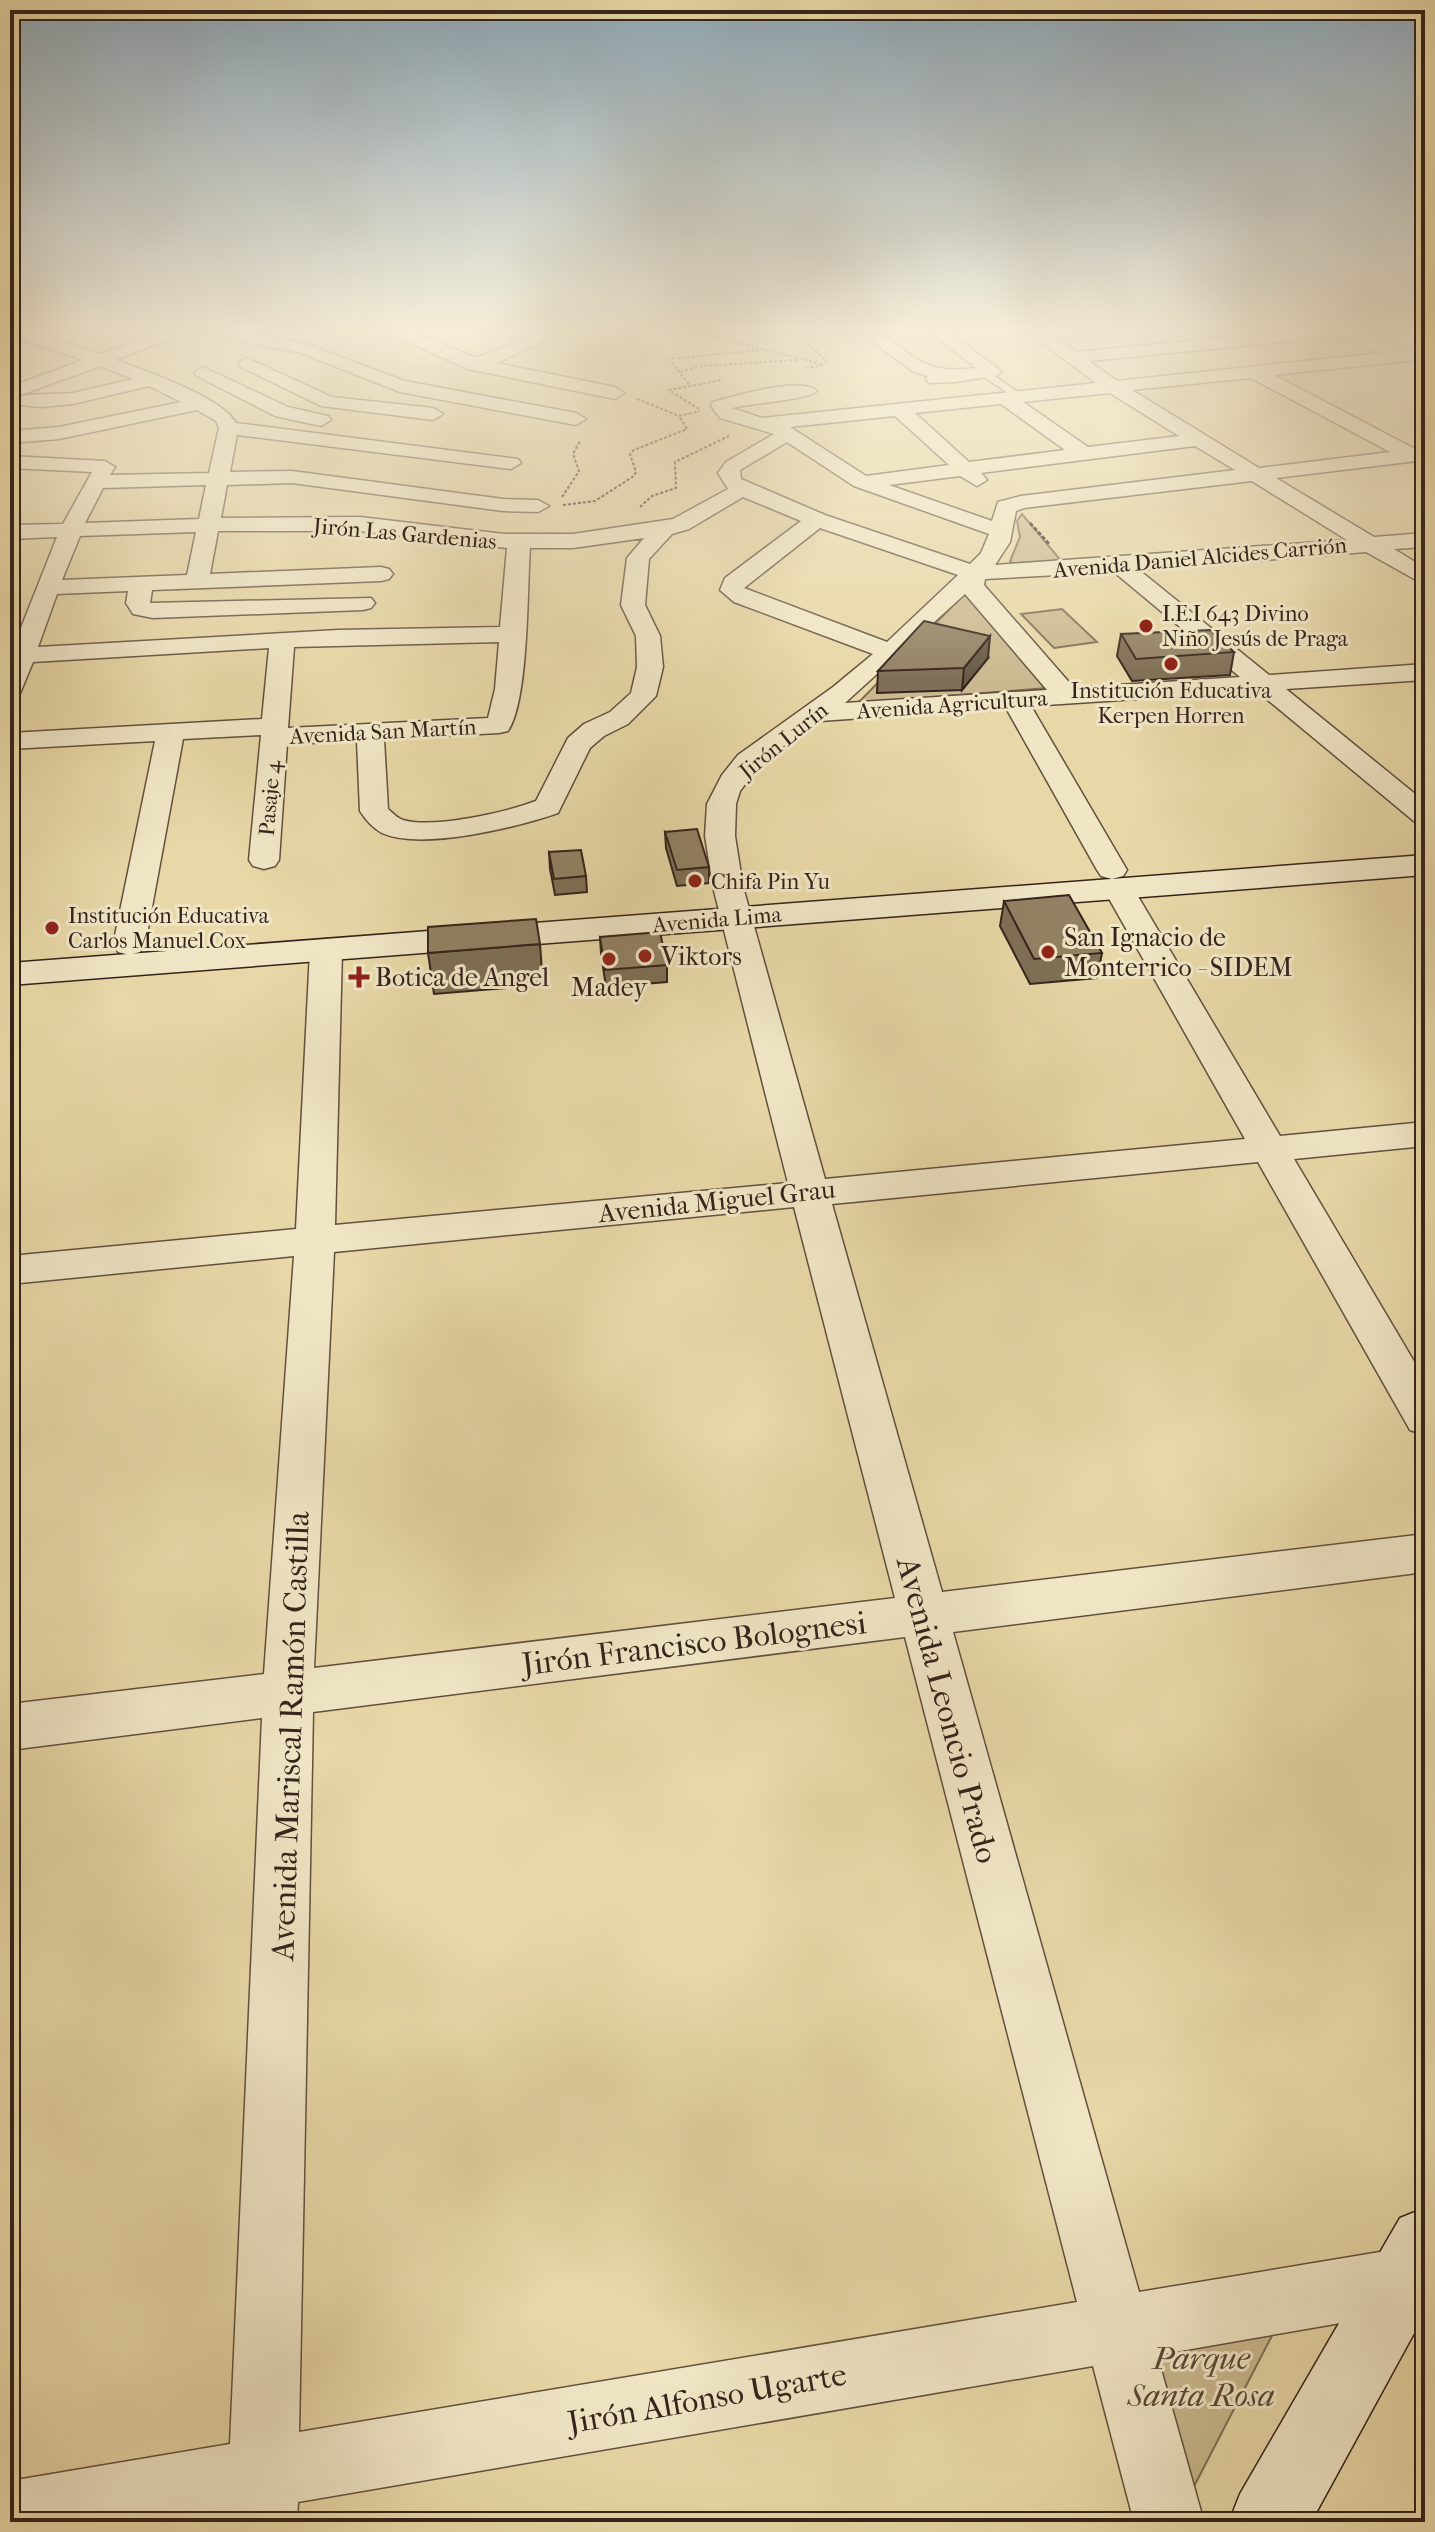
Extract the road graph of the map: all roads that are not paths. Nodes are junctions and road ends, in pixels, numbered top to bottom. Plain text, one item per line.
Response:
1 (225, 447) edge
2 (404, 447) edge
3 (765, 447) edge
4 (810, 447) edge
5 (940, 447) edge
6 (1075, 447) edge
7 (1137, 447) edge
8 (1213, 447) edge
9 (1084, 454) junction
10 (1418, 454) edge
11 (10, 462) edge
12 (964, 469) junction
13 (1255, 474) junction
14 (219, 478) junction
15 (94, 482) junction
16 (861, 482) junction
17 (742, 489) junction
18 (457, 499) junction
19 (503, 505) junction
20 (538, 506) road end
21 (1010, 517) junction
22 (817, 520) junction
23 (209, 525) junction
24 (394, 528) junction
25 (664, 529) junction
26 (72, 530) junction
27 (10, 532) edge
28 (1425, 540) edge
29 (511, 542) junction
30 (1370, 543) junction
31 (1119, 565) junction
32 (974, 573) junction
33 (381, 574) junction
34 (1425, 578) edge
35 (197, 580) junction
36 (141, 583) junction
37 (50, 587) junction
38 (363, 603) junction
39 (512, 634) junction
40 (338, 637) junction
41 (282, 641) junction
42 (888, 651) junction
43 (17, 656) edge
44 (1425, 672) edge
45 (1262, 683) junction
46 (10, 691) edge
47 (1067, 696) junction
48 (1014, 699) junction
49 (814, 713) junction
50 (171, 731) junction
51 (274, 731) junction
52 (370, 731) junction
53 (10, 741) edge
54 (1425, 816) edge
55 (1425, 846) edge
56 (264, 860) dead end
57 (1425, 865) edge
58 (1115, 879) junction
59 (733, 907) junction
60 (129, 945) junction
61 (326, 951) junction
62 (10, 954) edge
63 (10, 974) edge
64 (1425, 1134) edge
65 (1268, 1148) junction
66 (809, 1192) junction
67 (315, 1240) junction
68 (10, 1270) edge
69 (1425, 1418) edge
70 (1425, 1553) edge
71 (923, 1615) junction
72 (288, 1692) junction
73 (10, 1727) edge
74 (1414, 2261) edge
75 (1116, 2329) junction
76 (264, 2498) edge
77 (10, 2516) edge
78 (1169, 2522) edge
79 (1268, 2522) edge

1 - 14 street
2 - 18 street
3 - 17 street
4 - 16 street
5 - 12 street
6 - 9 street
7 - 9 street
8 - 13 street
9 - 12 street
10 - 13 street
11 - 15 street
12 - 16 street
12 - 21 street
13 - 21 street
13 - 30 street
14 - 15 street
14 - 18 street
14 - 23 street
15 - 26 street
16 - 21 street
17 - 22 street
17 - 25 street, Jirón Las Gardenias
18 - 19 street
19 - 20 street
19 - 29 street, Avenida San Martín
21 - 32 street, Jirón Lurín
22 - 32 street
22 - 42 street
23 - 24 street, Jirón Las Gardenias
23 - 26 street, Jirón Las Gardenias
23 - 35 street
24 - 29 street, Jirón Las Gardenias
24 - 33 street
25 - 29 street, Jirón Las Gardenias
25 - 52 street
26 - 27 street, Jirón Las Gardenias
26 - 37 street
28 - 30 street, Avenida Daniel Alcides Carrión
29 - 39 street, Avenida San Martín
30 - 31 street, Avenida Daniel Alcides Carrión
30 - 34 street
31 - 32 street, Avenida Daniel Alcides Carrión
31 - 45 street
32 - 42 street, Jirón Lurín
32 - 47 street
33 - 35 street
33 - 38 street
35 - 36 street
36 - 37 street
36 - 38 street
37 - 43 street
38 - 40 street
39 - 40 street
39 - 52 street, Avenida San Martín
40 - 41 street
41 - 43 street
41 - 51 street, Pasaje 4
42 - 49 street, Jirón Lurín
43 - 46 street
44 - 45 street, Avenida Agricultura
45 - 47 street, Avenida Agricultura
45 - 54 street
47 - 48 street, Avenida Agricultura
48 - 49 street, Avenida Agricultura
48 - 58 street
49 - 59 street, Jirón Lurín
50 - 51 street, Avenida San Martín
50 - 53 street, Avenida San Martín
50 - 60 street
51 - 52 street, Avenida San Martín
51 - 56 street, Pasaje 4
55 - 58 main road, Avenida Lima
57 - 58 main road, Avenida Lima
58 - 59 main road, Avenida Lima
58 - 65 street
59 - 60 main road, Avenida Lima
59 - 61 main road, Avenida Lima
59 - 66 street, Avenida Leoncio Prado
60 - 62 main road, Avenida Lima
61 - 63 main road, Avenida Lima
61 - 67 street, Avenida Mariscal Ramón Castilla
64 - 65 street, Avenida Miguel Grau
65 - 66 street, Avenida Miguel Grau
65 - 69 street
66 - 67 street, Avenida Miguel Grau
66 - 71 street, Avenida Leoncio Prado
67 - 68 street, Avenida Miguel Grau
67 - 72 street, Avenida Mariscal Ramón Castilla
70 - 71 street, Jirón Francisco Bolognesi
71 - 72 street, Jirón Francisco Bolognesi
71 - 75 street, Avenida Leoncio Prado
72 - 73 street, Jirón Francisco Bolognesi
72 - 76 street, Avenida Mariscal Ramón Castilla
74 - 75 street, Jirón Alfonso Ugarte
74 - 79 main road
75 - 76 street, Jirón Alfonso Ugarte
75 - 78 street, Avenida Leoncio Prado
76 - 77 street, Jirón Alfonso Ugarte

